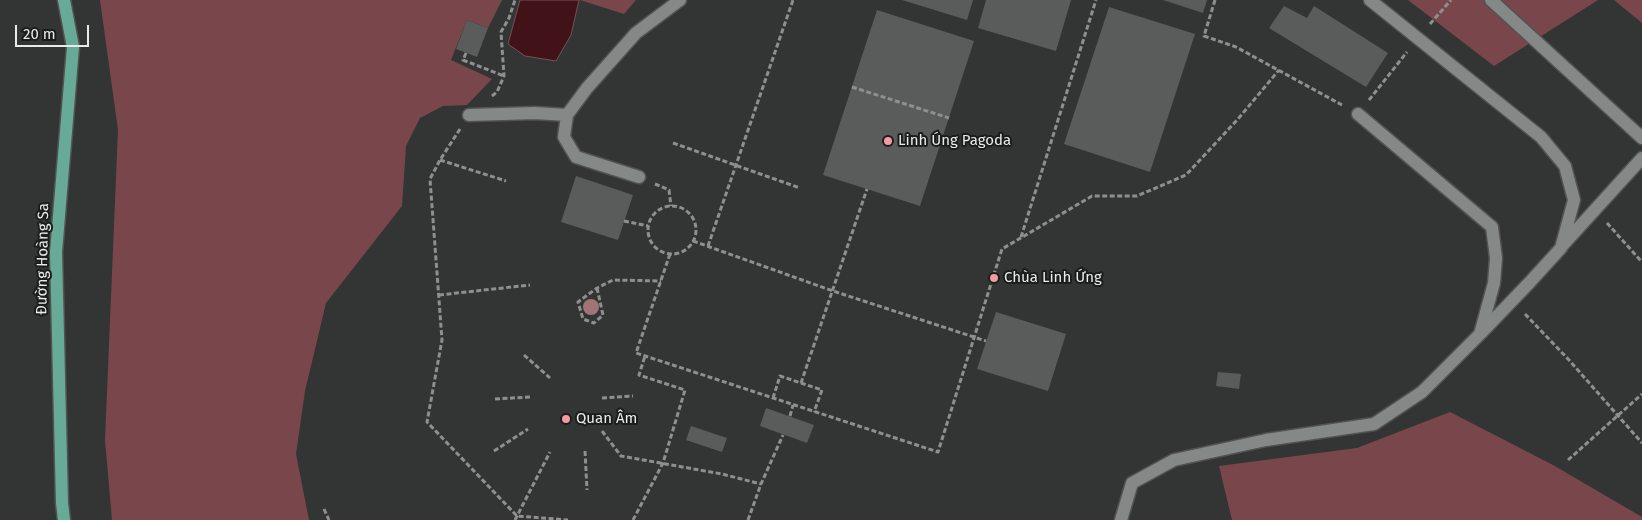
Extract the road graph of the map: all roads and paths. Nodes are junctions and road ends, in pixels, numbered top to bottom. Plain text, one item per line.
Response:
1 (64, 0) edge
2 (515, 0) edge
3 (680, 0) edge
4 (793, 0) edge
5 (1096, 0) edge
6 (1215, 0) edge
7 (1370, 0) edge
8 (1451, 0) edge
9 (1491, 0) edge
10 (1418, 38) junction
11 (466, 53) dead end
12 (1279, 70) junction
13 (504, 76) junction
14 (852, 87) dead end
15 (1378, 88) dead end
16 (1358, 114) joint
17 (469, 115) junction
18 (567, 116) junction
19 (949, 118) dead end
20 (1642, 138) edge
21 (673, 143) dead end
22 (1642, 158) edge
23 (440, 160) junction
24 (736, 165) junction
25 (639, 177) joint
26 (506, 181) dead end
27 (800, 188) dead end
28 (867, 189) dead end
29 (671, 206) junction
30 (1594, 210) junction
31 (624, 221) dead end
32 (648, 226) junction
33 (1021, 238) junction
34 (693, 241) junction
35 (708, 246) junction
36 (1561, 248) junction
37 (670, 254) junction
38 (1642, 262) edge
39 (661, 281) junction
40 (530, 285) dead end
41 (597, 288) junction
42 (833, 290) junction
43 (439, 295) junction
44 (1512, 301) junction
45 (1480, 334) junction
46 (974, 338) junction
47 (986, 342) dead end
48 (524, 355) dead end
49 (645, 356) junction
50 (550, 378) dead end
51 (801, 383) junction
52 (1642, 394) edge
53 (633, 396) dead end
54 (530, 397) dead end
55 (602, 398) dead end
56 (772, 398) junction
57 (495, 399) dead end
58 (793, 405) junction
59 (814, 412) junction
60 (790, 416) dead end
61 (1618, 416) junction
62 (528, 429) dead end
63 (602, 431) dead end
64 (783, 435) dead end
65 (1642, 443) edge
66 (585, 450) dead end
67 (494, 451) dead end
68 (550, 452) dead end
69 (1568, 460) dead end
70 (663, 463) junction
71 (760, 484) junction
72 (587, 490) dead end
73 (324, 509) dead end
74 (516, 518) edge
75 (64, 520) edge
76 (328, 520) edge
77 (568, 520) edge
78 (633, 520) edge
79 (748, 520) edge
80 (1121, 520) edge

1 - 75 main road, Đường Hoàng Sa
2 - 13 path
3 - 18 lane
4 - 24 path
5 - 33 path
6 - 12 path
7 - 10 lane
8 - 10 path
9 - 20 lane
10 - 15 path
10 - 36 lane
11 - 13 path
12 - 16 path
12 - 33 path
13 - 17 path
14 - 19 path
16 - 45 lane
17 - 18 lane
17 - 23 path
18 - 25 lane
21 - 24 path
22 - 30 lane
23 - 26 path
23 - 43 path
24 - 27 path
24 - 35 path
25 - 29 path
28 - 42 path
29 - 32 path
29 - 34 path
30 - 36 lane
30 - 38 path
31 - 32 path
32 - 37 path
33 - 46 path
34 - 35 path
34 - 37 path
35 - 42 path
36 - 44 lane
37 - 39 path
39 - 41 path
39 - 49 path
40 - 43 path
41 - 41 path
42 - 46 path
42 - 51 path
43 - 74 path
44 - 45 lane
44 - 61 path
45 - 80 lane
46 - 47 path
46 - 59 path
48 - 50 path
49 - 56 path
49 - 70 path
51 - 56 path
51 - 59 path
52 - 61 path
53 - 55 path
54 - 57 path
56 - 58 path
58 - 59 path
58 - 60 path
61 - 65 path
61 - 69 path
62 - 67 path
63 - 70 path
64 - 71 path
66 - 72 path
68 - 74 path
70 - 71 path
70 - 78 path
71 - 79 path
73 - 76 path
74 - 77 path

